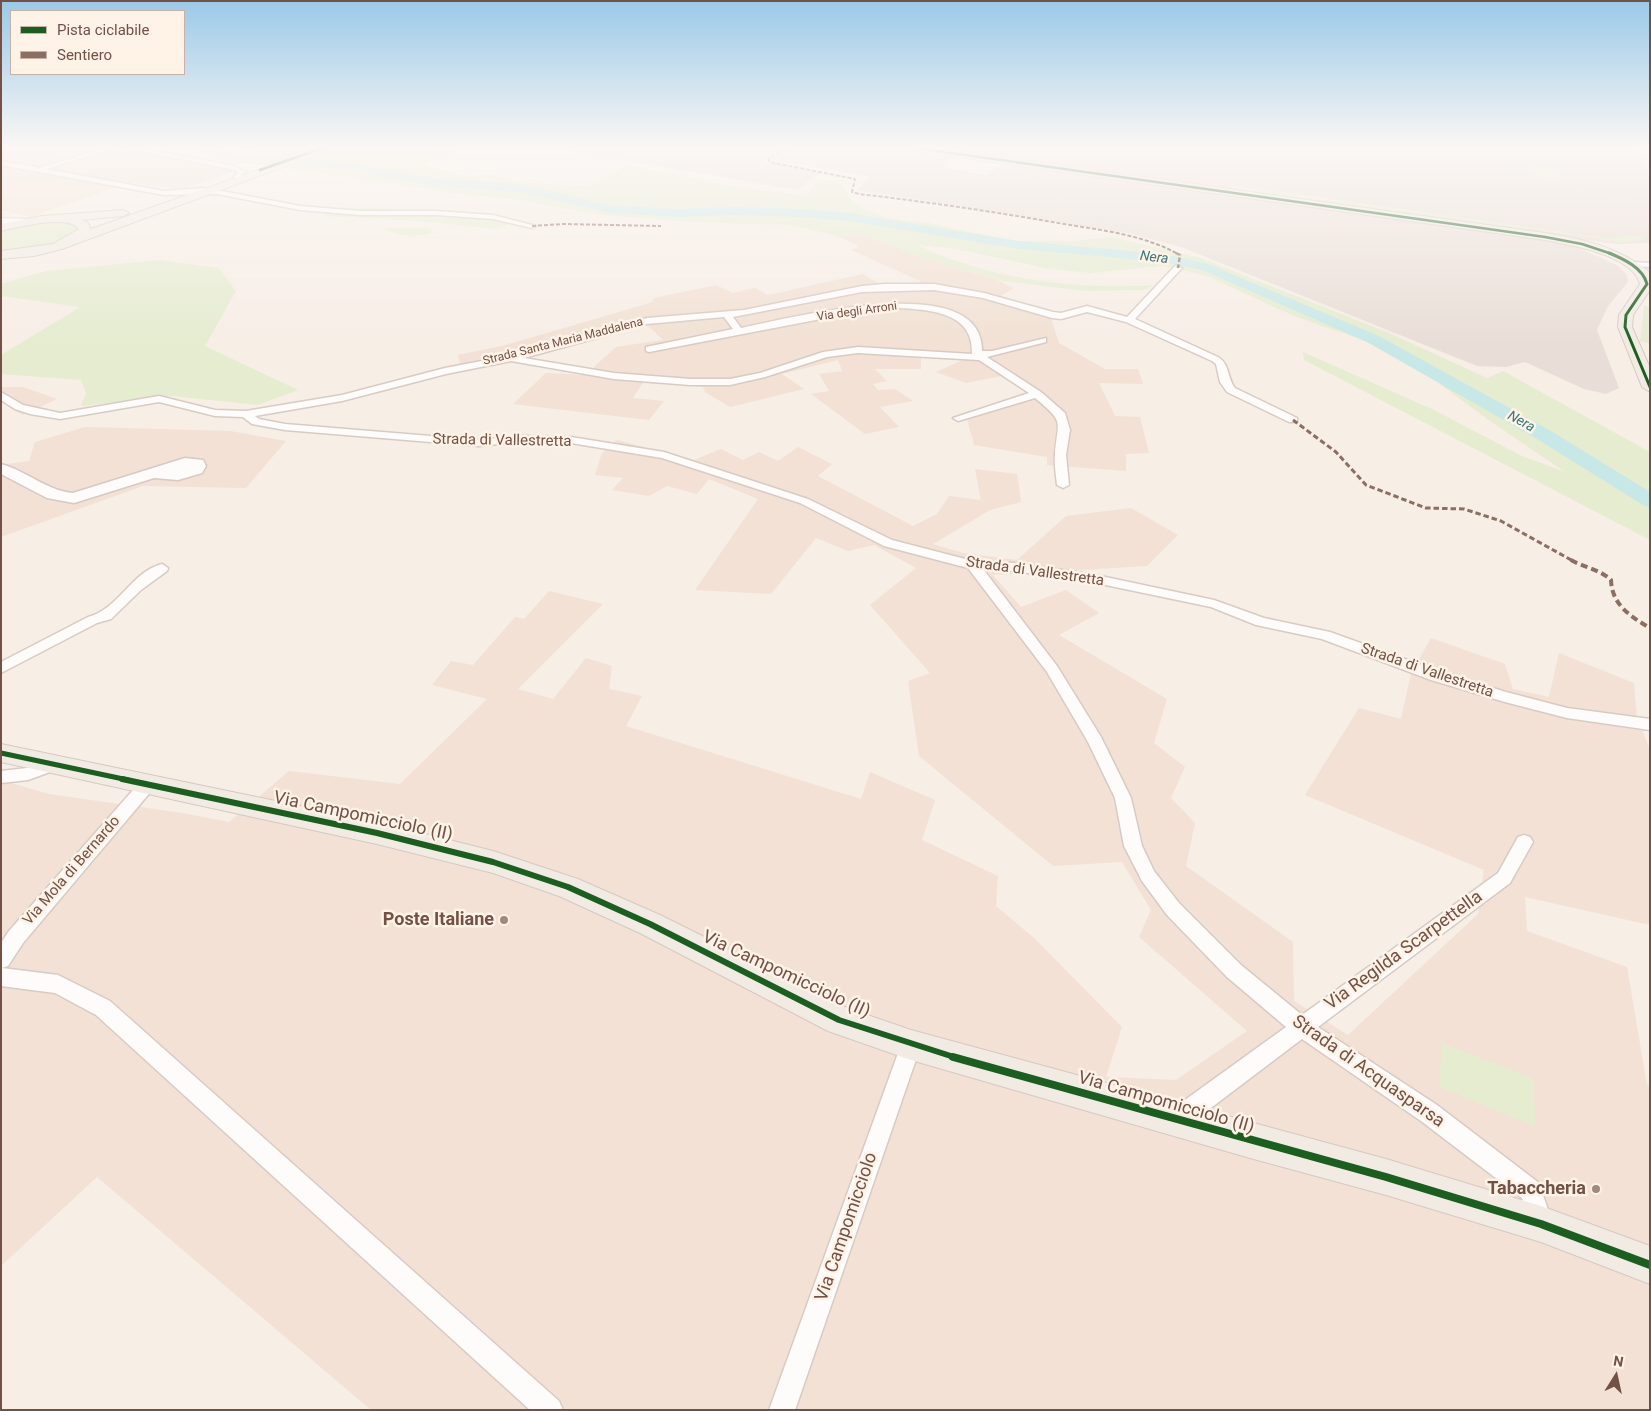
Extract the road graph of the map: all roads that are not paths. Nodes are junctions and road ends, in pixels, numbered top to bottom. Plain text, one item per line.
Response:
1 (126, 213) edge
2 (147, 213) edge
3 (348, 213) edge
4 (1376, 213) edge
5 (50, 220) junction
6 (1, 221) edge
7 (30, 222) junction
8 (532, 226) dead end
9 (1, 228) edge
10 (70, 241) junction
11 (1, 255) edge
12 (1632, 264) junction
13 (1650, 265) edge
14 (1178, 268) dead end
15 (1647, 291) edge
16 (726, 314) junction
17 (1129, 320) junction
18 (739, 330) junction
19 (1043, 340) dead end
20 (649, 349) dead end
21 (979, 355) junction
22 (509, 358) junction
23 (1650, 387) edge
24 (1, 394) edge
25 (1037, 394) junction
26 (246, 414) junction
27 (958, 418) dead end
28 (1293, 420) dead end
29 (1, 468) edge
30 (154, 473) dead end
31 (1063, 485) dead end
32 (973, 565) junction
33 (162, 568) dead end
34 (1, 668) edge
35 (1650, 725) edge
36 (1, 753) edge
37 (52, 765) junction
38 (1, 777) edge
39 (147, 785) junction
40 (1524, 842) dead end
41 (1, 960) edge
42 (1, 977) edge
43 (1301, 1026) junction
44 (911, 1045) junction
45 (1176, 1120) junction
46 (1540, 1224) junction
47 (1650, 1265) edge
48 (550, 1410) edge
49 (782, 1410) edge

1 - 5 main road
2 - 10 main road
3 - 8 street
4 - 12 main road
5 - 7 main road
5 - 10 main road
6 - 7 street
7 - 9 main road
10 - 11 main road
12 - 13 street
12 - 15 main road
14 - 17 street
15 - 23 main road
16 - 17 street, Strada Santa Maria Maddalena
16 - 18 street
16 - 22 street, Strada Santa Maria Maddalena
17 - 28 street, Strada Santa Maria Maddalena
18 - 20 street, Via degli Arroni
18 - 21 street, Via degli Arroni
19 - 21 street
21 - 22 street
21 - 25 street
22 - 26 street, Strada Santa Maria Maddalena
24 - 26 street, Strada Santa Maria Maddalena
25 - 27 street
25 - 31 street
26 - 32 street, Strada di Vallestretta
29 - 30 main road
32 - 35 street, Strada di Vallestretta
32 - 43 street, Strada di Acquasparsa
33 - 34 street
36 - 37 main road, Via Campomicciolo (II)
37 - 38 street
37 - 39 main road, Via Campomicciolo (II)
39 - 41 street, Via Mola di Bernardo
39 - 44 main road, Via Campomicciolo (II)
40 - 43 street, Via Regilda Scarpettella
42 - 48 street
43 - 45 street, Via Regilda Scarpettella
43 - 46 street, Strada di Acquasparsa
44 - 45 main road, Via Campomicciolo (II)
44 - 49 street, Via Campomicciolo
45 - 46 main road, Via Campomicciolo (II)
46 - 47 main road, Via Campomicciolo (II)

